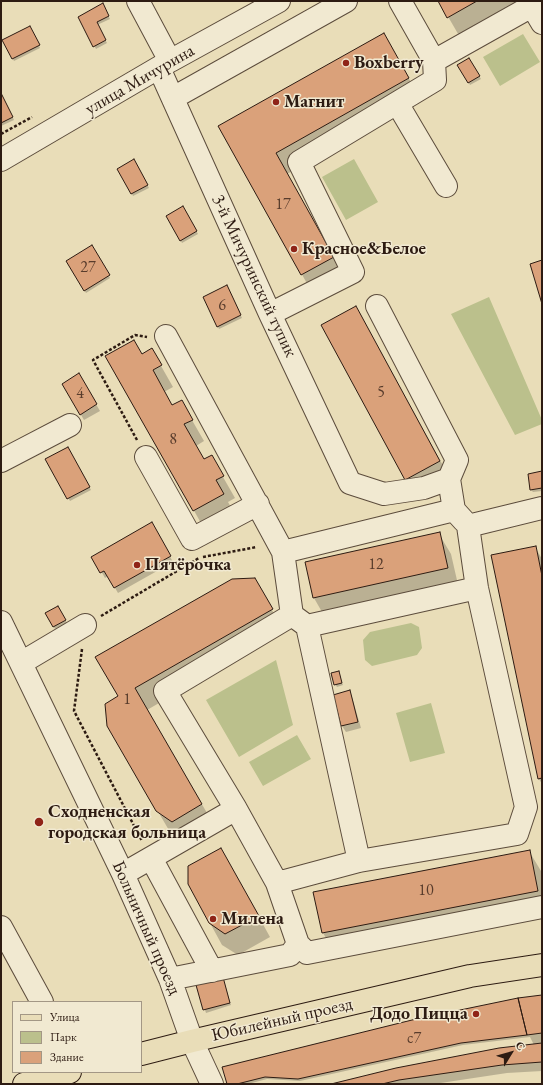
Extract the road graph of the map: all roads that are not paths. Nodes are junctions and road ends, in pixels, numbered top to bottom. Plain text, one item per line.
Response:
1 (138, 1) edge
2 (279, 1) edge
3 (346, 1) edge
4 (400, 1) edge
5 (542, 23) edge
6 (434, 61) junction
7 (165, 65) junction
8 (172, 98) junction
9 (396, 103) junction
10 (1, 160) edge
11 (446, 186) dead end
12 (377, 306) dead end
13 (270, 314) junction
14 (168, 339) road end
15 (70, 425) dead end
16 (146, 457) road end
17 (1, 461) edge
18 (449, 479) junction
19 (258, 504) junction
20 (542, 508) edge
21 (454, 510) junction
22 (468, 526) junction
23 (283, 552) junction
24 (477, 588) junction
25 (300, 620) junction
26 (1, 622) edge
27 (85, 625) road end
28 (21, 663) junction
29 (236, 809) junction
30 (151, 858) junction
31 (359, 861) junction
32 (123, 874) junction
33 (277, 883) junction
34 (542, 907) edge
35 (1, 927) edge
36 (298, 944) junction
37 (542, 965) edge
38 (212, 971) junction
39 (170, 980) junction
40 (41, 1001) edge
41 (192, 1041) junction
42 (142, 1054) edge
43 (66, 1073) edge
44 (24, 1084) edge
45 (212, 1084) edge

1 - 7 street, 3-й Мичуринский тупик
2 - 7 street, улица Мичурина
3 - 8 street
4 - 6 street
5 - 6 street
6 - 9 street
7 - 8 street, 3-й Мичуринский тупик
7 - 10 street, улица Мичурина
8 - 13 street, 3-й Мичуринский тупик
9 - 11 street
9 - 13 street
12 - 18 street
13 - 18 street, 3-й Мичуринский тупик
14 - 19 street
15 - 17 street
16 - 19 street
18 - 21 street
19 - 23 street
20 - 22 street
21 - 22 street
21 - 23 street
22 - 24 street
23 - 25 street
24 - 25 street
24 - 31 street
25 - 29 street
25 - 31 street
26 - 28 street, Больничный проезд
27 - 28 street
28 - 32 street, Больничный проезд
29 - 30 street
29 - 33 street
30 - 32 street
30 - 38 street
31 - 33 street
32 - 39 street, Больничный проезд
33 - 36 street
34 - 36 street
35 - 40 street
36 - 38 street
37 - 41 main road, Юбилейный проезд
38 - 39 street
39 - 41 street, Больничный проезд
41 - 42 main road, Юбилейный проезд
41 - 45 street, Больничный проезд
43 - 44 main road

